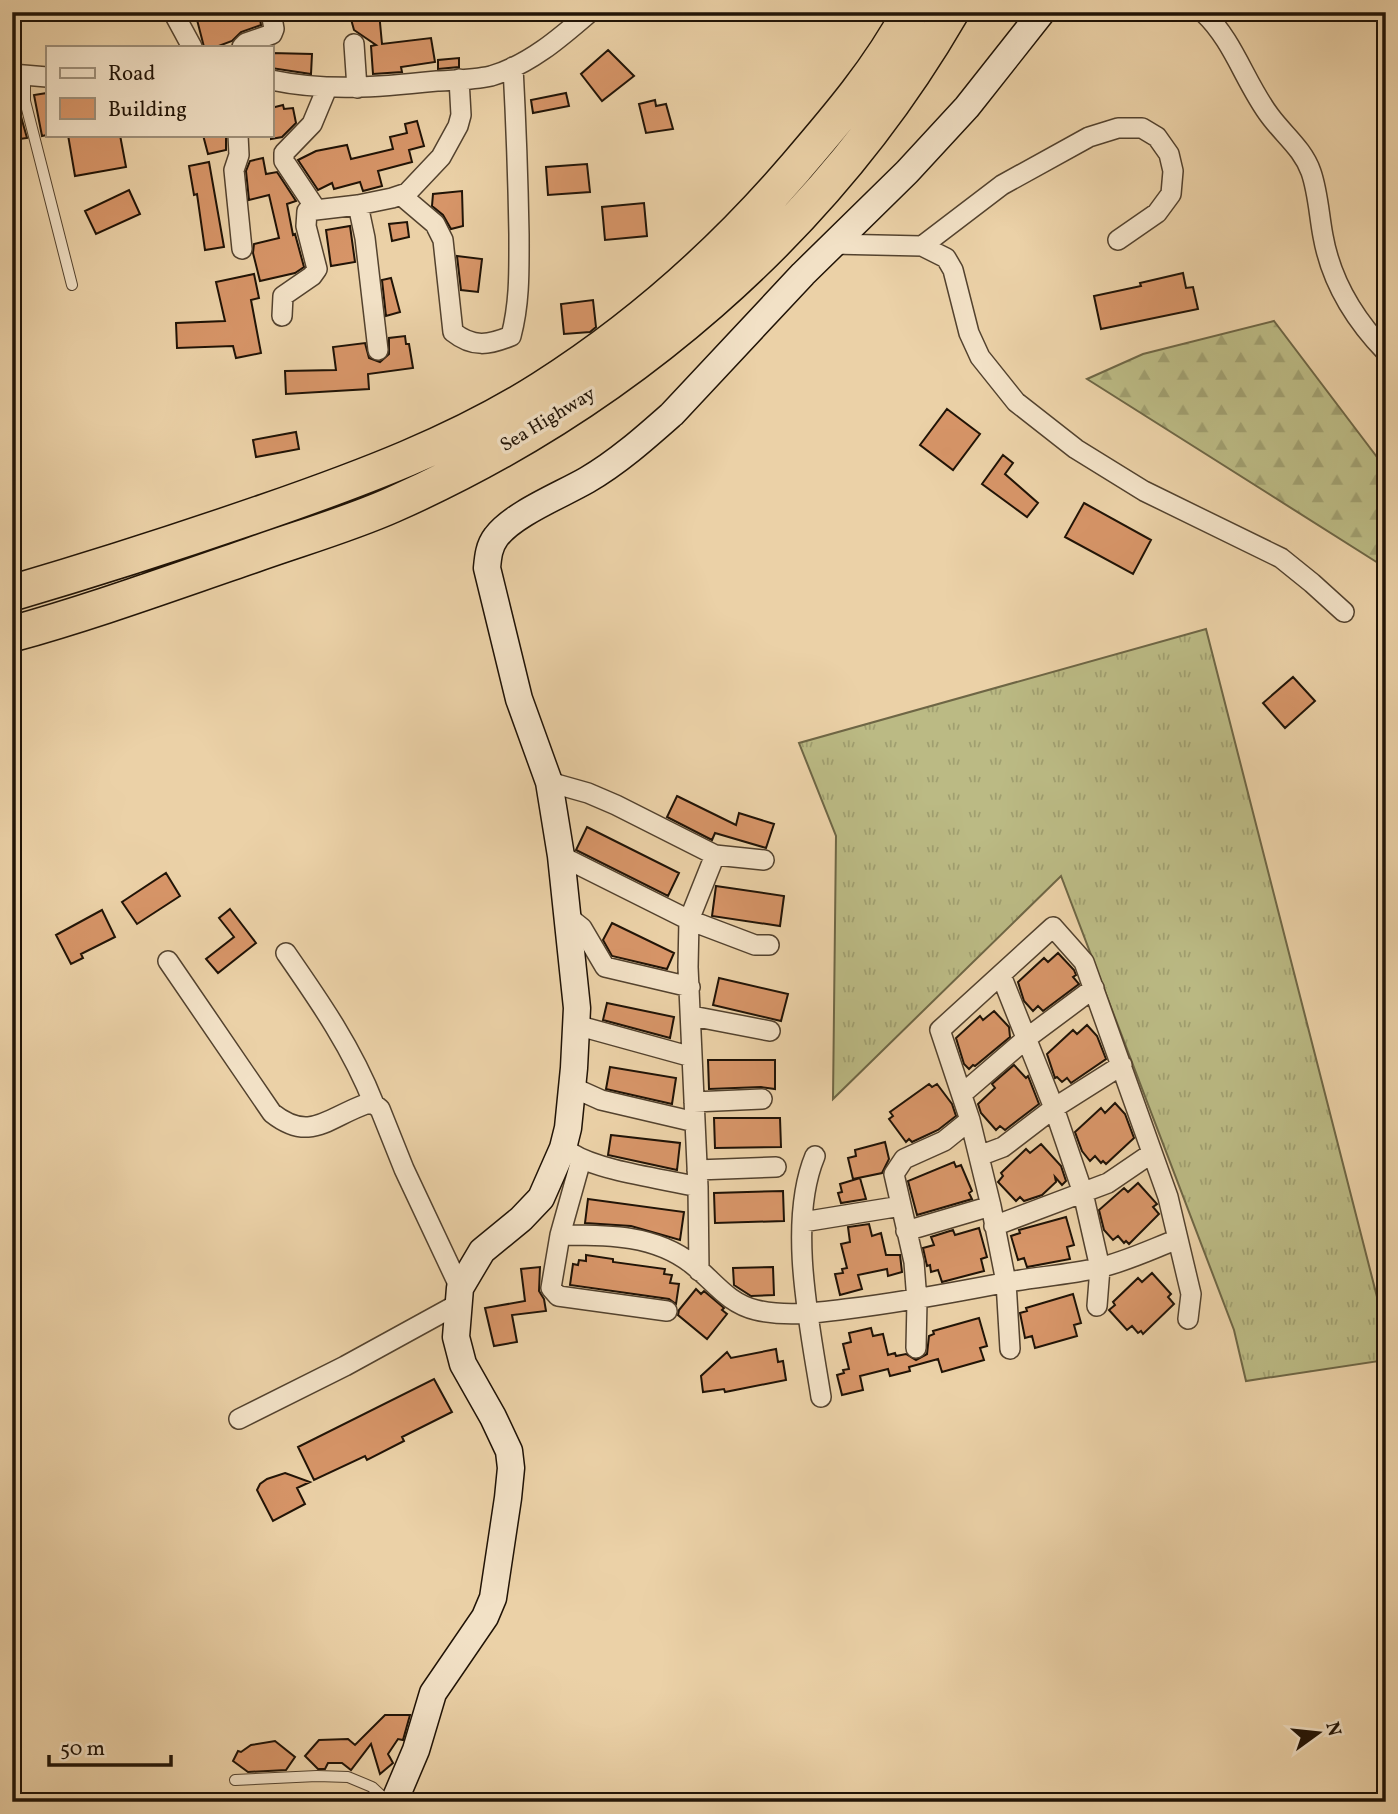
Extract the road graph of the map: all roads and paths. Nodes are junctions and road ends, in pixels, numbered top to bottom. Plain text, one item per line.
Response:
1 (173, 12) edge
2 (271, 12) edge
3 (590, 12) edge
4 (910, 12) edge
5 (951, 12) edge
6 (1042, 12) edge
7 (1203, 12) edge
8 (354, 44) dead end
9 (191, 46) edge
10 (243, 46) edge
11 (513, 67) junction
12 (19, 74) edge
13 (46, 77) edge
14 (459, 79) junction
15 (273, 80) edge
16 (327, 88) junction
17 (357, 88) junction
18 (238, 136) edge
19 (402, 196) junction
20 (358, 205) junction
21 (316, 209) junction
22 (1118, 240) dead end
23 (832, 244) junction
24 (922, 246) junction
25 (242, 249) dead end
26 (72, 285) dead end
27 (282, 316) dead end
28 (377, 350) dead end
29 (1386, 352) edge
30 (12, 593) edge
31 (1344, 612) dead end
32 (12, 634) edge
33 (549, 782) junction
34 (715, 855) junction
35 (561, 856) junction
36 (764, 860) dead end
37 (567, 916) junction
38 (689, 920) junction
39 (769, 945) dead end
40 (286, 953) dead end
41 (168, 961) dead end
42 (1001, 975) junction
43 (690, 987) junction
44 (1094, 988) junction
45 (692, 1016) junction
46 (576, 1025) junction
47 (770, 1031) dead end
48 (1027, 1038) junction
49 (692, 1057) junction
50 (1122, 1065) junction
51 (572, 1087) junction
52 (962, 1094) junction
53 (762, 1099) dead end
54 (694, 1102) junction
55 (374, 1104) junction
56 (1054, 1108) junction
57 (970, 1120) junction
58 (695, 1122) junction
59 (1152, 1153) junction
60 (572, 1154) junction
61 (815, 1156) dead end
62 (979, 1156) junction
63 (776, 1167) dead end
64 (698, 1178) junction
65 (1083, 1193) junction
66 (901, 1206) junction
67 (991, 1206) junction
68 (803, 1222) junction
69 (994, 1226) junction
70 (906, 1231) junction
71 (560, 1235) junction
72 (1178, 1239) junction
73 (1100, 1268) junction
74 (699, 1271) junction
75 (1006, 1282) junction
76 (459, 1296) junction
77 (917, 1301) junction
78 (1097, 1307) dead end
79 (667, 1311) dead end
80 (807, 1314) junction
81 (1188, 1319) dead end
82 (916, 1348) dead end
83 (1010, 1349) dead end
84 (821, 1397) dead end
85 (239, 1419) dead end
86 (235, 1780) dead end
87 (388, 1802) edge
88 (394, 1802) edge

1 - 9 street
2 - 10 street
3 - 11 street
4 - 30 highway, Sea Highway
5 - 32 highway, Sea Highway
6 - 23 street
7 - 29 street
8 - 17 street
11 - 14 street
11 - 19 street
12 - 13 street
12 - 26 lane
14 - 17 street
14 - 19 street
15 - 16 street
16 - 17 street
16 - 21 street
18 - 25 street
19 - 20 street
20 - 21 street
20 - 28 street
21 - 27 street
22 - 24 street
23 - 24 street
23 - 33 street
24 - 31 street
33 - 34 street
33 - 35 street
34 - 36 street
34 - 38 street
35 - 37 street
35 - 38 street
37 - 43 street
37 - 46 street
38 - 39 street
38 - 43 street
40 - 55 street
41 - 55 street
42 - 44 street
42 - 48 street
42 - 52 street
43 - 45 street
44 - 48 street
44 - 50 street
45 - 47 street
45 - 49 street
46 - 49 street
46 - 51 street
48 - 52 street
48 - 56 street
49 - 54 street
50 - 56 street
50 - 59 street
51 - 58 street
51 - 60 street
52 - 57 street
53 - 54 street
54 - 58 street
55 - 76 street
56 - 62 street
56 - 65 street
57 - 62 street
57 - 66 street
58 - 64 street
59 - 65 street
59 - 72 street
60 - 64 street
60 - 71 street
60 - 76 street
61 - 68 street
62 - 67 street
63 - 64 street
64 - 74 street
65 - 69 street
65 - 73 street
66 - 68 street
66 - 70 street
67 - 69 street
67 - 70 street
68 - 80 street
69 - 75 street
70 - 77 street
71 - 74 street
71 - 79 street
72 - 73 street
72 - 81 street
73 - 75 street
73 - 78 street
74 - 80 street
75 - 77 street
75 - 83 street
76 - 85 street
76 - 88 street
77 - 80 street
77 - 82 street
80 - 84 street
86 - 87 lane

